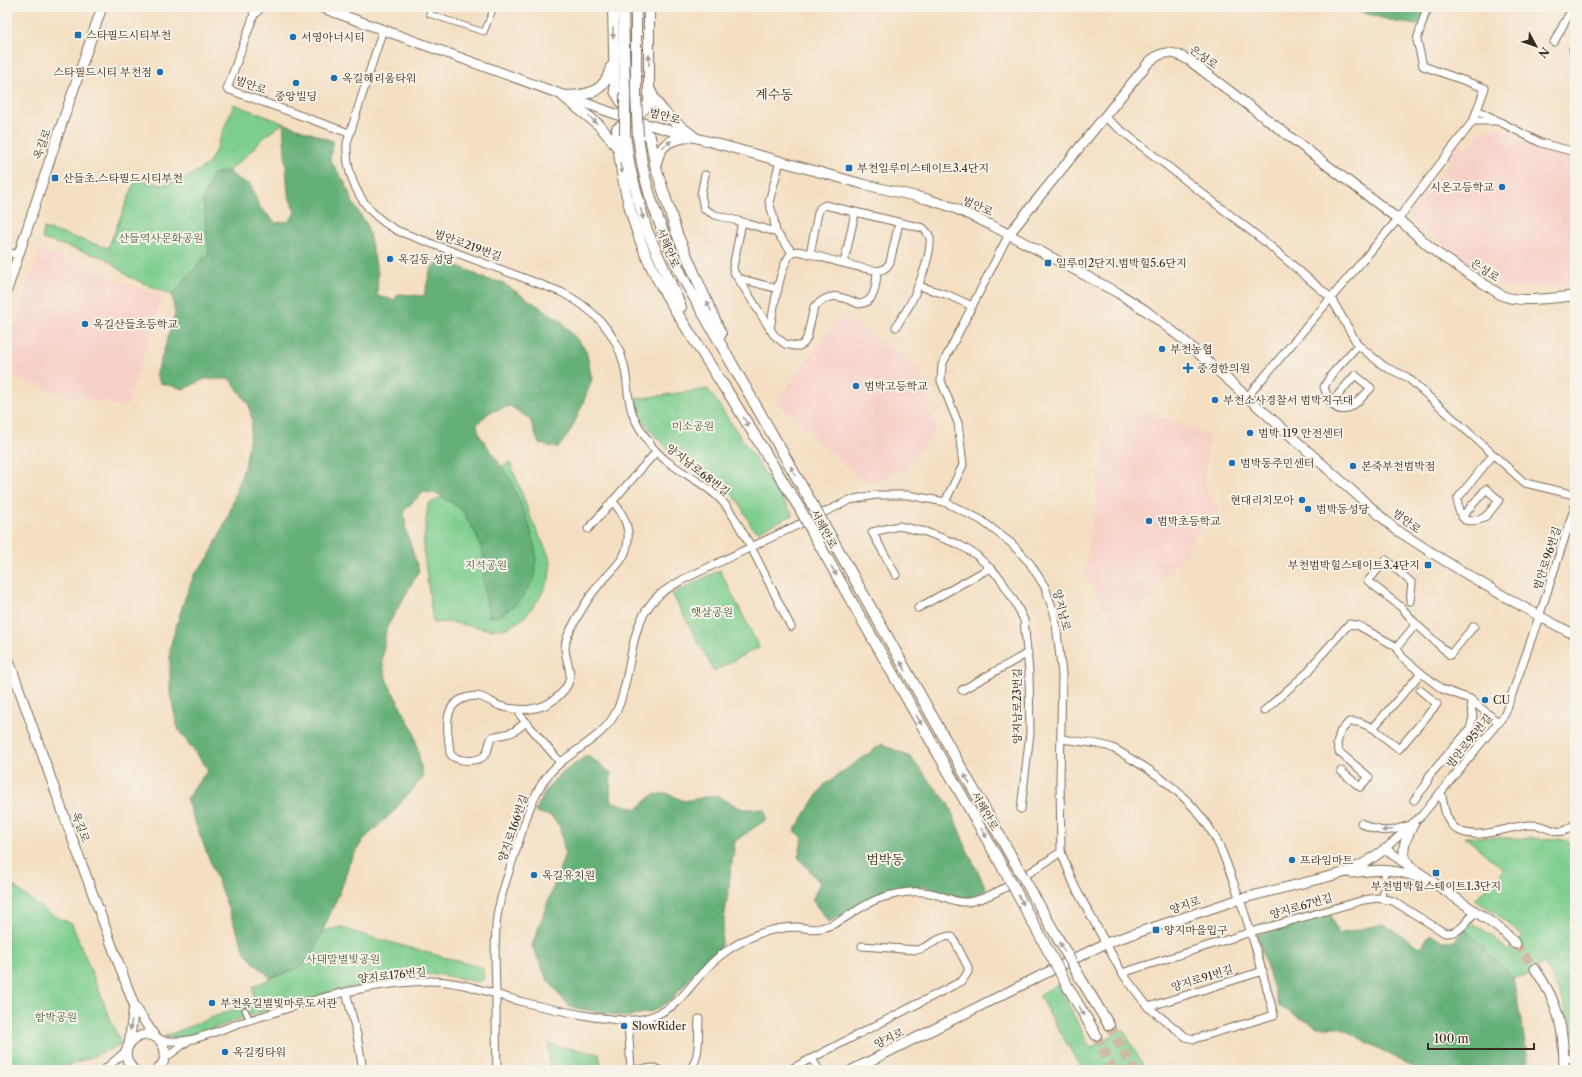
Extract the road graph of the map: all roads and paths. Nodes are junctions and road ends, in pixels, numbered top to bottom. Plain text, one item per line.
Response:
1 (102, 7) edge
2 (320, 7) edge
3 (432, 7) edge
4 (494, 7) edge
5 (613, 7) edge
6 (623, 7) edge
7 (636, 7) edge
8 (649, 7) edge
9 (1427, 7) edge
10 (1573, 7) edge
11 (256, 9) edge
12 (383, 29) junction
13 (1554, 42) dead end
14 (1575, 45) edge
15 (1575, 56) edge
16 (613, 59) junction
17 (649, 87) junction
18 (563, 96) junction
19 (1477, 110) junction
20 (1104, 117) junction
21 (632, 120) junction
22 (1473, 121) junction
23 (1498, 121) junction
24 (349, 133) junction
25 (693, 136) junction
26 (618, 148) junction
27 (1575, 152) edge
28 (780, 161) junction
29 (656, 168) junction
30 (705, 175) dead end
31 (855, 213) junction
32 (1398, 219) junction
33 (742, 222) junction
34 (899, 223) junction
35 (776, 232) junction
36 (1009, 234) junction
37 (792, 252) junction
38 (7, 253) edge
39 (18, 254) junction
40 (810, 254) junction
41 (844, 263) junction
42 (877, 271) junction
43 (738, 278) junction
44 (918, 286) junction
45 (778, 289) junction
46 (7, 290) edge
47 (1575, 296) edge
48 (1331, 298) junction
49 (972, 306) junction
50 (896, 326) dead end
51 (770, 329) junction
52 (1358, 345) junction
53 (742, 380) junction
54 (726, 389) junction
55 (1247, 397) junction
56 (1331, 403) junction
57 (656, 452) junction
58 (1494, 455) junction
59 (1575, 495) edge
60 (612, 501) junction
61 (945, 502) junction
62 (1575, 506) edge
63 (1462, 517) junction
64 (588, 529) dead end
65 (750, 547) junction
66 (990, 568) junction
67 (896, 575) dead end
68 (1410, 602) dead end
69 (918, 608) dead end
70 (1539, 617) junction
71 (1416, 624) junction
72 (1474, 626) dead end
73 (791, 628) dead end
74 (1575, 635) edge
75 (1397, 647) junction
76 (1028, 653) junction
77 (7, 655) edge
78 (1421, 672) junction
79 (962, 690) dead end
80 (1420, 690) dead end
81 (1470, 699) junction
82 (1264, 711) dead end
83 (520, 715) dead end
84 (526, 722) junction
85 (1499, 723) junction
86 (1373, 728) junction
87 (1061, 739) junction
88 (560, 762) junction
89 (1341, 771) dead end
90 (1441, 792) junction
91 (1414, 800) dead end
92 (1021, 809) dead end
93 (1361, 823) dead end
94 (1414, 823) junction
95 (1575, 823) edge
96 (1385, 849) junction
97 (1061, 852) junction
98 (1412, 868) junction
99 (1385, 869) junction
100 (1324, 877) junction
101 (1437, 885) junction
102 (1240, 899) junction
103 (1382, 899) junction
104 (1475, 912) junction
105 (1251, 932) junction
106 (1106, 943) junction
107 (1516, 944) tunnel mouth
108 (862, 946) dead end
109 (1535, 969) tunnel mouth
110 (1263, 971) junction
111 (1122, 973) junction
112 (346, 992) junction
113 (496, 994) junction
114 (134, 1005) junction
115 (1148, 1007) junction
116 (245, 1010) dead end
117 (248, 1016) dead end
118 (699, 1019) dead end
119 (628, 1021) junction
120 (1109, 1025) tunnel mouth
121 (1096, 1035) tunnel mouth
122 (157, 1038) junction
123 (188, 1041) junction
124 (128, 1048) junction
125 (1575, 1058) edge
126 (812, 1059) junction
127 (1564, 1059) junction
128 (161, 1066) edge
129 (104, 1070) edge
130 (133, 1070) edge
131 (363, 1070) edge
132 (497, 1070) edge
133 (631, 1070) edge
134 (659, 1070) edge
135 (688, 1070) edge
136 (789, 1070) edge
137 (819, 1070) edge
138 (852, 1070) edge
139 (1564, 1070) edge

1 - 39 street, 옥길로
2 - 12 street, 범안로
3 - 4 street
5 -> 16 main road
6 -> 54 main road, 서해안로, bridge
7 - 53 main road, 서해안로, bridge
17 -> 8 main road
9 - 19 street
10 - 13 street
11 - 24 street, 범안로
12 - 18 street, 범안로
12 - 24 street, 범안로219번길
14 - 15 street
16 - 18 main road
16 - 21 main road
17 - 21 main road
17 - 25 main road
18 - 21 street, 범안로
18 -> 26 main road
19 - 22 street
19 - 23 street
20 - 32 street, 은성로
20 - 36 street, 은성로
20 - 48 street
21 - 25 street, 범안로
21 - 26 main road
21 - 29 main road
22 - 23 street
22 - 32 street
23 - 27 street
24 - 57 street, 범안로219번길
25 - 28 street, 범안로
29 -> 25 main road
26 -> 54 main road
28 - 35 street
28 - 36 street, 범안로
53 -> 29 main road
30 - 33 street
31 - 34 street
31 - 40 street
31 - 41 street
32 - 47 street, 은성로
32 - 48 street
33 - 35 street
33 - 43 street
34 - 42 street
34 - 44 street
35 - 37 street
36 - 49 street
36 - 55 street, 범안로
37 - 40 street
37 - 45 street
38 - 39 street
39 - 46 street, 옥길로
40 - 41 street
41 - 42 street
42 - 51 street
43 - 45 street
43 - 51 street
44 - 49 street
44 - 50 street
45 - 51 street
48 - 52 street
48 - 55 street
49 - 61 street
52 - 56 street
52 - 58 street
120 -> 53 main road, 서해안로, bridge
54 -> 121 main road, 서해안로, bridge
55 - 70 street, 범안로
56 - 56 street
57 - 60 street
57 - 65 street, 양지남로68번길
58 - 59 street
58 - 63 street
60 - 64 street
60 - 84 street
61 - 65 street, 양지남로
61 - 87 street, 양지남로
62 - 70 street, 범안로96번길
63 - 63 street
65 - 73 street, 양지남로68번길
65 - 88 street, 양지로166번길
66 - 67 street
66 - 69 street
66 - 76 street
68 - 71 street
70 - 74 street, 범안로
70 - 85 street, 범안로95번길
71 - 72 street
71 - 75 street
75 - 78 street
75 - 82 street
76 - 79 street, 양지남로23번길
76 - 92 street, 양지남로23번길
77 - 114 street, 옥길로
78 - 81 street
78 - 86 street
80 - 86 street
81 - 85 street
81 - 91 street
83 - 84 street
84 - 88 street
85 - 90 street, 범안로95번길
86 - 89 street
87 - 97 street, 양지남로
87 - 102 street
88 - 113 street, 양지로166번길
90 - 94 street, 범안로95번길
90 - 95 street
94 -> 93 street
94 - 96 street, 범안로95번길
94 - 98 street
96 - 98 street
96 - 100 street, 양지로
97 - 106 street, 양지남로
97 - 119 street, 양지로176번길
98 - 101 street
99 - 100 street
99 - 101 street
99 - 103 street
100 - 102 street, 양지로
101 - 104 street
102 - 105 street
102 - 106 street, 양지로
103 - 104 street, 양지로67번길
103 - 105 street, 양지로67번길
104 - 107 street
105 - 110 street
105 - 111 street, 양지로67번길
106 - 111 street, 양지남로
106 - 138 street, 양지로
108 - 126 street
109 - 127 street
110 - 115 street, 양지로91번길
110 - 115 street, 양지남로
111 - 115 street, 양지남로
112 - 113 street, 양지로176번길
112 - 123 street
112 - 131 street, 양지로176번길
113 - 119 street, 양지로176번길
113 - 132 street, 양지로166번길
114 - 122 street, 옥길로
114 -> 124 street, 옥길로
116 - 117 street
118 - 135 street
119 - 133 street
122 - 123 street
122 - 124 street
122 - 128 street, 옥길로
123 - 128 street
124 - 129 street
124 - 130 street
125 - 127 street
126 - 136 street
126 - 137 street
127 - 139 street
133 - 134 street

